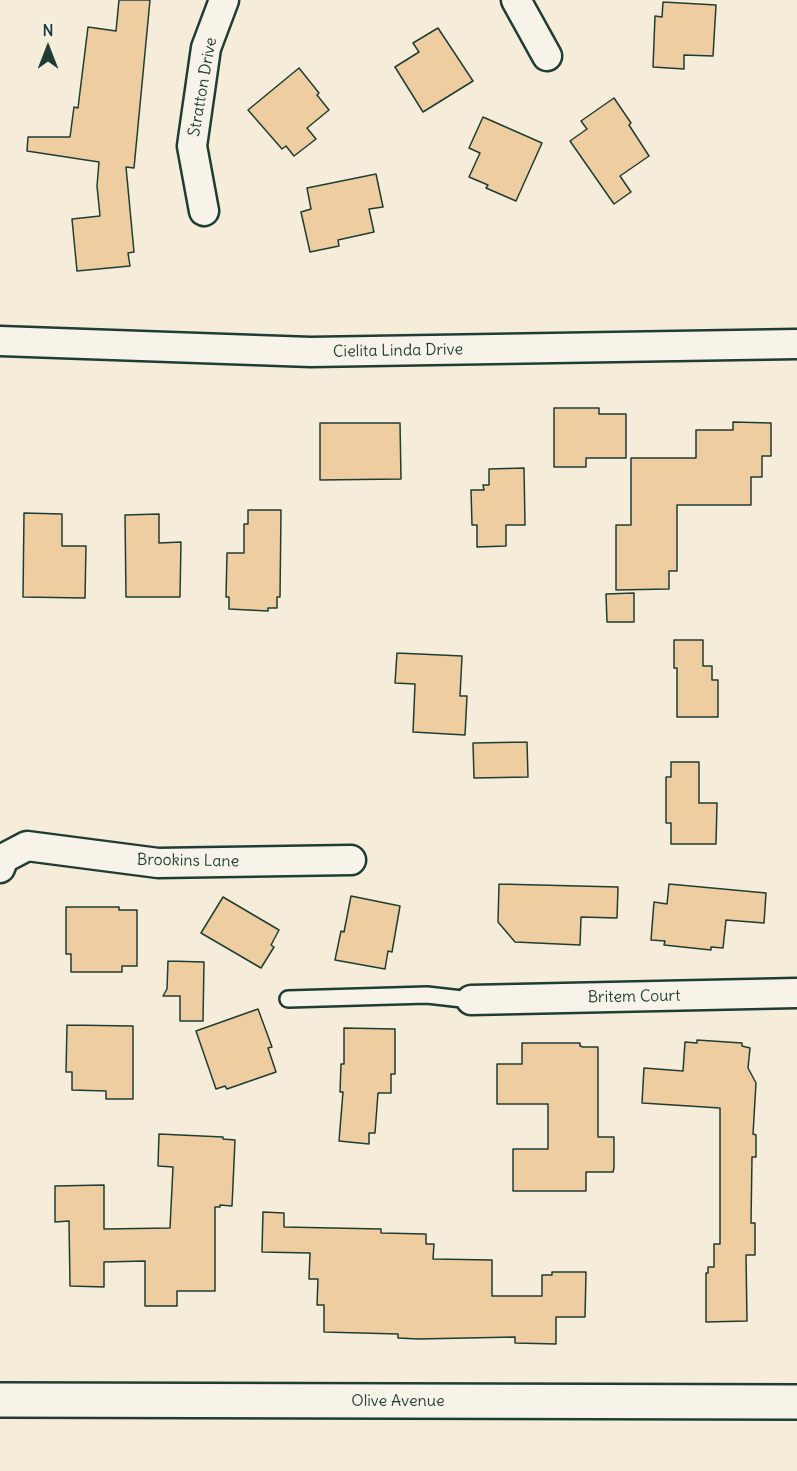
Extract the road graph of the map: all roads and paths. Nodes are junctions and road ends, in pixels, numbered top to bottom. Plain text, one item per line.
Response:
1 (224, 0) edge
2 (516, 0) edge
3 (547, 56) dead end
4 (204, 211) dead end
5 (0, 341) edge
6 (797, 344) edge
7 (351, 860) dead end
8 (0, 868) edge
9 (797, 993) edge
10 (288, 999) dead end
11 (471, 1000) joint
12 (0, 1400) edge
13 (797, 1402) edge

1 - 4 street, Stratton Drive
2 - 3 street
5 - 6 street, Cielita Linda Drive
7 - 8 street, Brookins Lane
9 - 11 street, Britem Court
10 - 11 lane
12 - 13 main road, Olive Avenue

